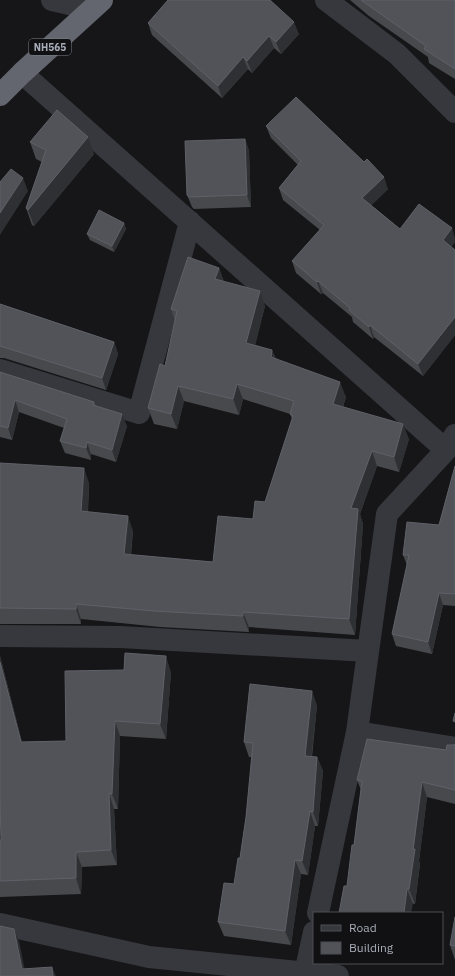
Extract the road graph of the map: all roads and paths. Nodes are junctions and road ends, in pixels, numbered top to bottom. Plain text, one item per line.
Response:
1 (52, 0) edge
2 (326, 0) edge
3 (97, 5) edge
4 (22, 73) junction
5 (0, 96) edge
6 (455, 112) edge
7 (190, 222) junction
8 (0, 370) edge
9 (451, 442) edge
10 (0, 636) edge
11 (368, 651) junction
12 (357, 732) junction
13 (455, 748) edge
14 (318, 912) edge
15 (0, 924) edge
16 (313, 937) edge
17 (150, 967) edge
18 (305, 973) junction
19 (338, 976) edge

1 - 3 street
2 - 6 street
3 - 4 highway, NH565
4 - 5 highway, NH565
4 - 7 street
7 - 8 street
7 - 9 street
9 - 11 street
10 - 11 street
11 - 12 street
12 - 13 street
12 - 14 street
15 - 17 street
16 - 18 street
17 - 18 street
18 - 19 street

